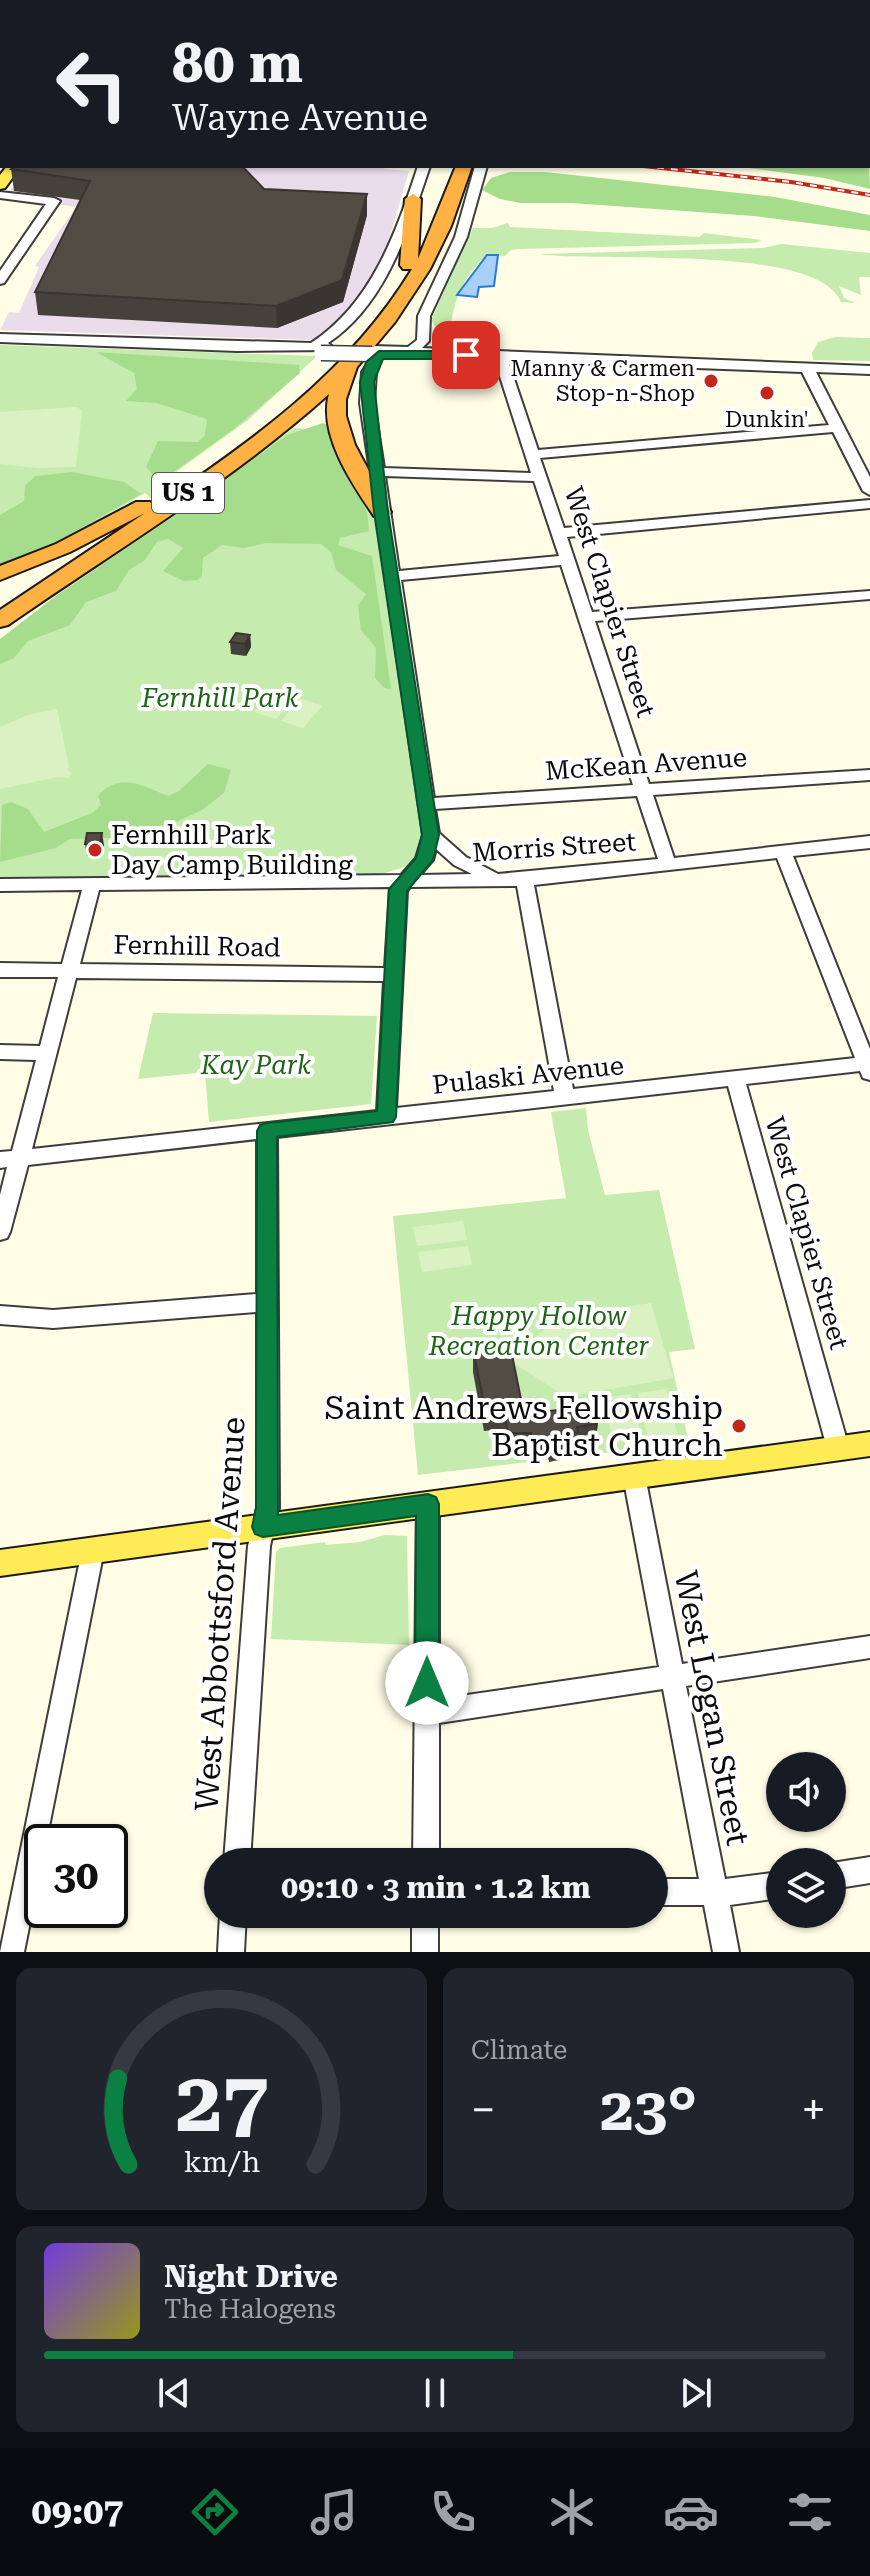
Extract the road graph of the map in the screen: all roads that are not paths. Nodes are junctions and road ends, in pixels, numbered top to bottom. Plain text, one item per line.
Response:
1 (13, 168) edge
2 (423, 168) edge
3 (451, 168) edge
4 (463, 168) edge
5 (480, 168) edge
6 (0, 185) edge
7 (0, 195) edge
8 (413, 199) junction
9 (409, 265) junction
10 (0, 280) edge
11 (424, 329) junction
12 (0, 338) edge
13 (321, 349) junction
14 (411, 353) junction
15 (370, 354) junction
16 (466, 355) junction
17 (500, 357) junction
18 (807, 368) junction
19 (870, 370) edge
20 (836, 428) junction
21 (532, 455) junction
22 (353, 460) junction
23 (377, 472) junction
24 (539, 477) junction
25 (870, 491) edge
26 (153, 501) junction
27 (870, 504) edge
28 (381, 512) junction
29 (558, 533) junction
30 (567, 560) junction
31 (0, 574) edge
32 (391, 576) junction
33 (870, 595) edge
34 (3, 615) edge
35 (586, 617) junction
36 (870, 775) edge
37 (643, 790) junction
38 (425, 804) junction
39 (431, 835) junction
40 (870, 842) edge
41 (783, 852) junction
42 (668, 865) junction
43 (405, 880) junction
44 (503, 880) junction
45 (524, 880) junction
46 (92, 884) junction
47 (0, 885) edge
48 (0, 970) edge
49 (70, 971) junction
50 (394, 975) junction
51 (0, 1052) edge
52 (48, 1053) junction
53 (869, 1067) edge
54 (735, 1078) junction
55 (565, 1097) junction
56 (386, 1117) junction
57 (267, 1131) junction
58 (10, 1159) edge
59 (0, 1232) edge
60 (269, 1302) junction
61 (0, 1315) edge
62 (870, 1444) edge
63 (838, 1448) junction
64 (634, 1476) junction
65 (428, 1504) junction
66 (263, 1527) junction
67 (93, 1550) junction
68 (0, 1563) edge
69 (870, 1647) edge
70 (673, 1677) junction
71 (427, 1713) junction
72 (238, 1848) edge
73 (426, 1848) edge
74 (870, 1870) edge
75 (846, 1874) edge
76 (766, 1887) edge
77 (668, 1892) edge
78 (714, 1893) junction
79 (232, 1928) edge
80 (425, 1928) edge
81 (11, 1952) edge
82 (231, 1952) edge
83 (425, 1952) edge
84 (726, 1952) edge

1 - 6 main road
2 - 8 street
3 - 9 highway, US 1
4 - 15 highway, US 1
5 - 11 street
7 - 10 street
8 - 9 highway
8 - 13 street
9 - 26 highway, US 1
11 - 14 street
11 - 16 street
12 - 13 street
13 - 15 street, bridge
14 - 15 street
14 - 16 street
15 - 22 highway
15 - 23 street
15 - 34 highway, US 1
16 - 17 street
17 - 18 street
17 - 21 street, West Clapier Street
18 - 19 street
18 - 20 street
20 - 21 street
20 - 25 street
21 - 24 street, West Clapier Street
22 - 23 highway
22 - 28 highway
23 - 24 street
23 - 28 street
24 - 29 street, West Clapier Street
26 - 31 highway
26 - 34 highway, US 1
27 - 29 street
28 - 32 street
29 - 30 street, West Clapier Street
30 - 32 street
30 - 35 street, West Clapier Street
32 - 38 street
33 - 35 street
35 - 37 street, West Clapier Street
36 - 37 street, McKean Avenue
37 - 38 street, McKean Avenue
37 - 42 street, West Clapier Street
38 - 39 street
39 - 43 street
39 - 44 street
40 - 41 street, Morris Street
41 - 42 street, Morris Street
41 - 53 street
42 - 45 street, Morris Street
43 - 44 street, Morris Street
43 - 46 street, Morris Street
43 - 50 street
44 - 45 street, Morris Street
45 - 55 street
46 - 47 street, Morris Street
46 - 49 street
48 - 49 street, Fernhill Road
49 - 50 street, Fernhill Road
49 - 52 street
50 - 56 street
51 - 52 street
52 - 58 street
53 - 54 street, Pulaski Avenue
54 - 55 street, Pulaski Avenue
54 - 63 street, West Clapier Street
55 - 56 street, Pulaski Avenue
56 - 57 street, Pulaski Avenue
57 - 58 street, Pulaski Avenue
57 - 60 street, West Abbottsford Avenue
58 - 59 street
60 - 61 street
60 - 66 street, West Abbottsford Avenue
62 - 63 main road
63 - 64 main road
64 - 65 main road
64 - 70 street, West Logan Street
65 - 66 main road
65 - 71 street
66 - 67 main road
66 - 72 street, West Abbottsford Avenue
67 - 68 main road
67 - 81 street
69 - 70 street
70 - 71 street
70 - 78 street, West Logan Street
71 - 73 street
74 - 75 street
76 - 78 street
77 - 78 street
78 - 84 street, West Logan Street
79 - 82 street
80 - 83 street

